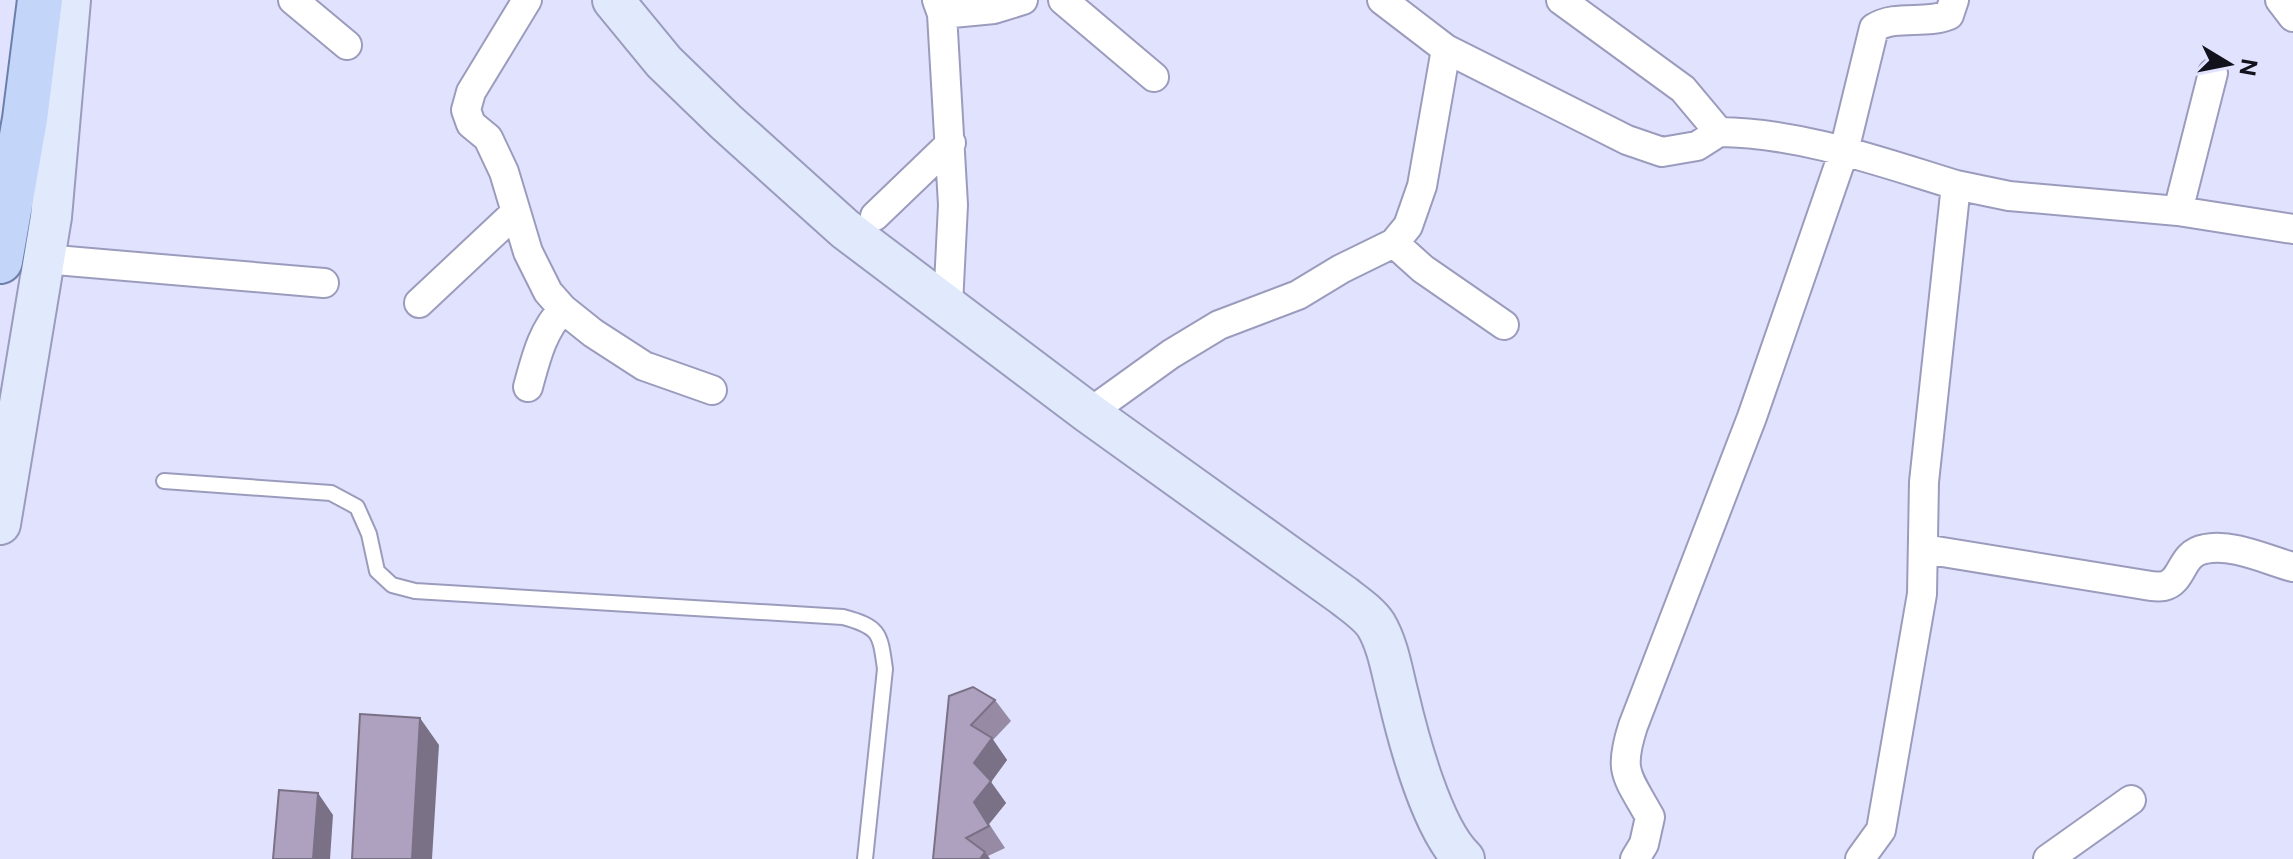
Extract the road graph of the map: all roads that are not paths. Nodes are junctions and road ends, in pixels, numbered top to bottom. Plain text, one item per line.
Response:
1 (40, 0) edge
2 (70, 0) edge
3 (293, 0) edge
4 (527, 0) edge
5 (613, 0) edge
6 (1023, 0) edge
7 (1063, 0) edge
8 (1382, 0) edge
9 (1561, 0) edge
10 (1954, 0) edge
11 (2280, 0) edge
12 (939, 7) edge
13 (2293, 17) edge
14 (347, 45) dead end
15 (1446, 49) junction
16 (2213, 73) dead end
17 (1154, 77) dead end
18 (1719, 132) junction
19 (951, 143) junction
20 (1844, 151) junction
21 (1956, 185) junction
22 (2178, 211) junction
23 (515, 213) junction
24 (875, 216) dead end
25 (2293, 229) edge
26 (1394, 243) junction
27 (44, 259) junction
28 (0, 261) edge
29 (324, 283) dead end
30 (419, 303) dead end
31 (948, 305) junction
32 (563, 309) junction
33 (1504, 325) dead end
34 (528, 387) dead end
35 (712, 390) dead end
36 (1089, 413) junction
37 (164, 481) dead end
38 (0, 524) edge
39 (1924, 549) junction
40 (2293, 567) edge
41 (2131, 800) dead end
42 (865, 859) edge
43 (1464, 859) edge
44 (1635, 859) edge
45 (1860, 859) edge
46 (2048, 859) edge

1 - 28 main road
2 - 27 street
3 - 14 street
4 - 23 street
5 - 31 street
6 - 12 street
7 - 17 street
8 - 15 street
9 - 18 street
10 - 20 street
11 - 13 street
12 - 19 street
15 - 18 street
15 - 26 street
16 - 22 street
18 - 20 street
19 - 24 street
19 - 31 street
20 - 21 street
20 - 44 street
21 - 22 street
21 - 39 street
22 - 25 street
23 - 30 street
23 - 32 street
26 - 33 street
26 - 36 street
27 - 29 street
27 - 38 street
31 - 36 street
32 - 34 street
32 - 35 street
36 - 43 street
37 - 42 lane
39 - 40 street
39 - 45 street
41 - 46 street

